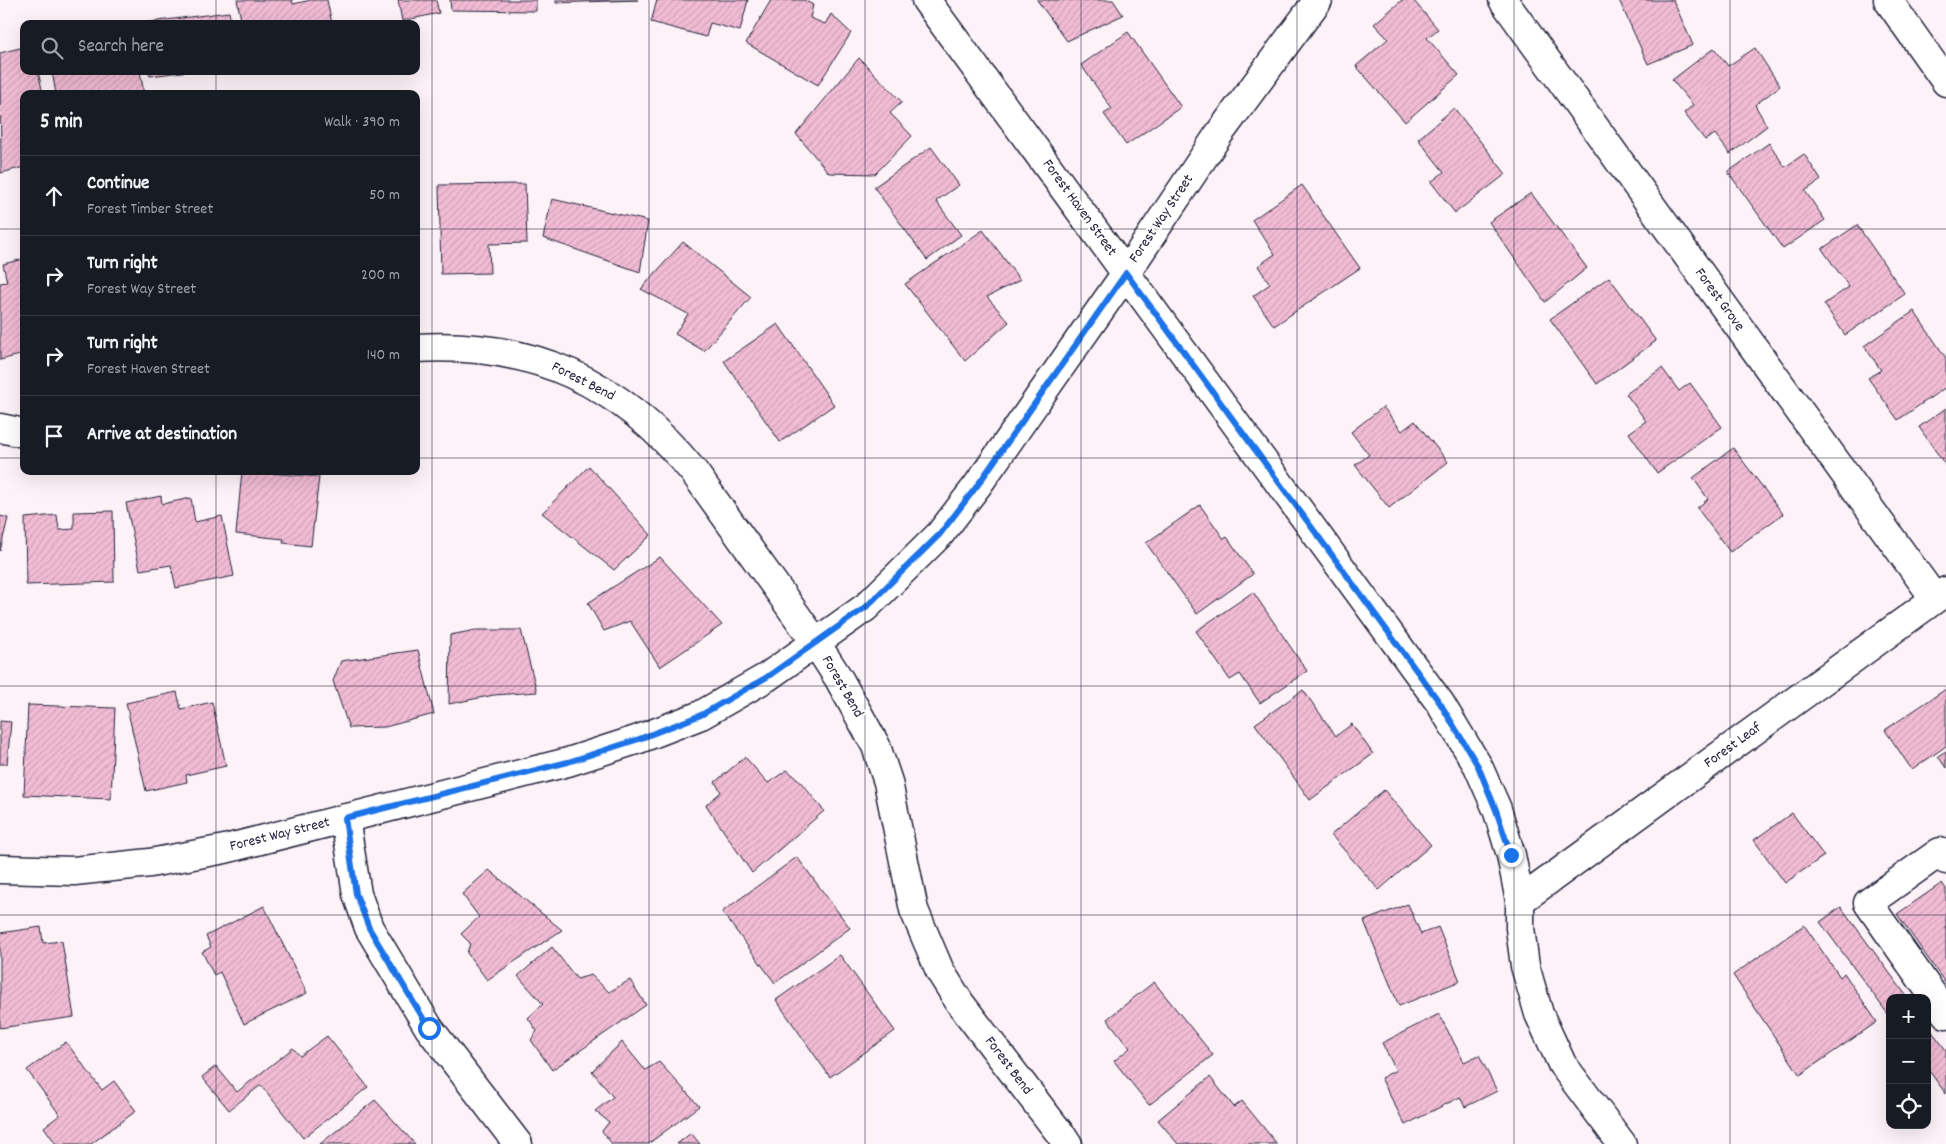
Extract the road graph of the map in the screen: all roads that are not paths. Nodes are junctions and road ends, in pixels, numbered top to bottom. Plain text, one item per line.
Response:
1 (926, 0) edge
2 (1318, 0) edge
3 (1503, 0) edge
4 (1888, 0) edge
5 (1946, 82) edge
6 (1126, 273) junction
7 (420, 348) edge
8 (0, 428) edge
9 (20, 432) edge
10 (1940, 595) edge
11 (816, 643) junction
12 (345, 818) junction
13 (1946, 860) edge
14 (0, 869) edge
15 (1520, 901) junction
16 (1946, 1014) edge
17 (518, 1144) edge
18 (1068, 1144) edge
19 (1622, 1144) edge

1 - 6 street, Forest Haven Street
2 - 6 street, Forest Way Street
3 - 10 street, Forest Grove
4 - 5 street
6 - 11 street, Forest Way Street
6 - 15 street, Forest Haven Street
7 - 11 street, Forest Bend
8 - 9 street
10 - 15 street, Forest Leaf
11 - 12 street, Forest Way Street
11 - 18 street, Forest Bend
12 - 14 street, Forest Way Street
12 - 17 street
13 - 16 street
15 - 19 street, Forest Haven Street

